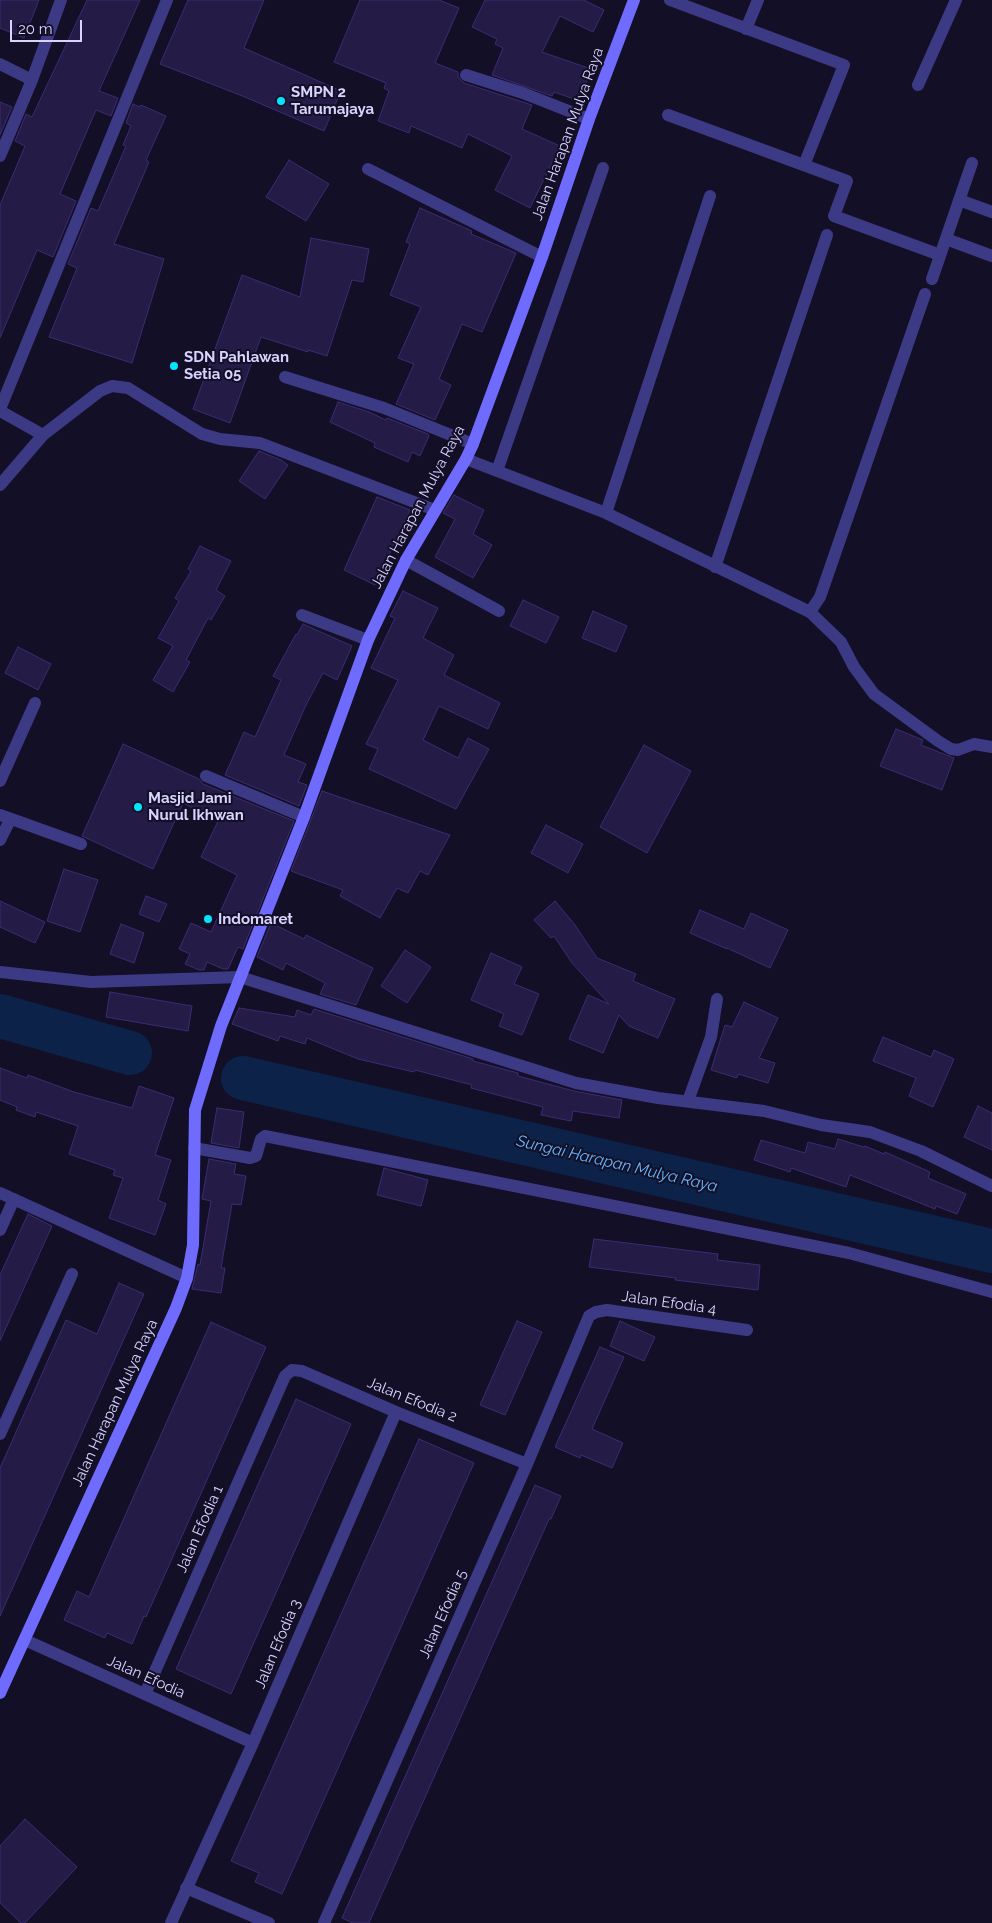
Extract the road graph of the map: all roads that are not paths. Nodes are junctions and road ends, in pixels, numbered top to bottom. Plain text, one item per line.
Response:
1 (62, 0) edge
2 (167, 0) edge
3 (634, 0) edge
4 (670, 0) edge
5 (758, 0) edge
6 (956, 0) edge
7 (746, 29) junction
8 (0, 64) edge
9 (466, 75) dead end
10 (32, 80) junction
11 (918, 85) dead end
12 (668, 115) dead end
13 (589, 119) junction
14 (0, 156) edge
15 (972, 163) dead end
16 (804, 165) junction
17 (603, 168) dead end
18 (368, 169) dead end
19 (710, 196) dead end
20 (959, 200) junction
21 (992, 212) edge
22 (827, 235) dead end
23 (946, 239) junction
24 (940, 256) junction
25 (992, 256) edge
26 (542, 257) junction
27 (932, 279) dead end
28 (925, 294) dead end
29 (286, 377) dead end
30 (0, 410) edge
31 (42, 435) junction
32 (473, 444) junction
33 (466, 459) junction
34 (497, 471) junction
35 (0, 485) edge
36 (435, 510) junction
37 (606, 513) junction
38 (406, 560) junction
39 (716, 567) junction
40 (499, 611) dead end
41 (810, 612) junction
42 (302, 616) dead end
43 (368, 640) junction
44 (35, 703) dead end
45 (992, 746) edge
46 (206, 776) dead end
47 (0, 782) edge
48 (5, 817) edge
49 (304, 817) junction
50 (0, 840) edge
51 (81, 844) dead end
52 (0, 972) edge
53 (240, 977) junction
54 (718, 999) dead end
55 (688, 1102) junction
56 (194, 1148) junction
57 (992, 1186) edge
58 (0, 1193) edge
59 (14, 1200) junction
60 (0, 1230) edge
61 (72, 1274) dead end
62 (187, 1278) junction
63 (992, 1292) edge
64 (589, 1316) joint
65 (746, 1330) dead end
66 (285, 1376) joint
67 (396, 1412) junction
68 (0, 1434) edge
69 (527, 1464) junction
70 (25, 1640) junction
71 (0, 1693) edge
72 (145, 1694) junction
73 (253, 1743) junction
74 (186, 1888) junction
75 (171, 1923) edge
76 (269, 1923) edge
77 (324, 1923) edge

1 - 10 street
2 - 30 street
3 - 13 street, Jalan Harapan Mulya Raya
4 - 7 street
5 - 7 street
6 - 11 street
7 - 16 street
8 - 10 street
9 - 13 street
10 - 14 street
12 - 16 street
13 - 26 street, Jalan Harapan Mulya Raya
15 - 20 street
16 - 24 street
17 - 34 street
18 - 26 street
19 - 37 street
20 - 21 street
20 - 23 street
22 - 39 street
23 - 24 street
23 - 25 street
24 - 27 street
26 - 32 street, Jalan Harapan Mulya Raya
28 - 41 street
29 - 32 street
30 - 31 street
31 - 35 street
31 - 36 street
32 - 33 street, Jalan Harapan Mulya Raya
33 - 34 street
33 - 36 street, Jalan Harapan Mulya Raya
34 - 37 street
36 - 38 street, Jalan Harapan Mulya Raya
37 - 39 street
38 - 40 street
38 - 43 street, Jalan Harapan Mulya Raya
39 - 41 street
41 - 45 street
42 - 43 street
43 - 49 street, Jalan Harapan Mulya Raya
44 - 47 street
46 - 49 street
48 - 50 street
48 - 51 street
49 - 53 street, Jalan Harapan Mulya Raya
52 - 53 street
53 - 55 street
53 - 56 street, Jalan Harapan Mulya Raya
54 - 55 street
55 - 57 street
56 - 62 street, Jalan Harapan Mulya Raya
56 - 63 street
58 - 59 street
59 - 60 street
59 - 62 street
61 - 68 street
62 - 70 street, Jalan Harapan Mulya Raya
64 - 65 street, Jalan Efodia 4
64 - 69 street, Jalan Efodia 5
66 - 67 street, Jalan Efodia 2
66 - 72 street, Jalan Efodia 1
67 - 69 street, Jalan Efodia 2
67 - 73 street, Jalan Efodia 3
69 - 77 street, Jalan Efodia 5
70 - 71 street, Jalan Harapan Mulya Raya
70 - 72 street, Jalan Efodia
72 - 73 street, Jalan Efodia
73 - 74 street, Jalan Efodia 3
74 - 75 street, Jalan Efodia 3
74 - 76 street

